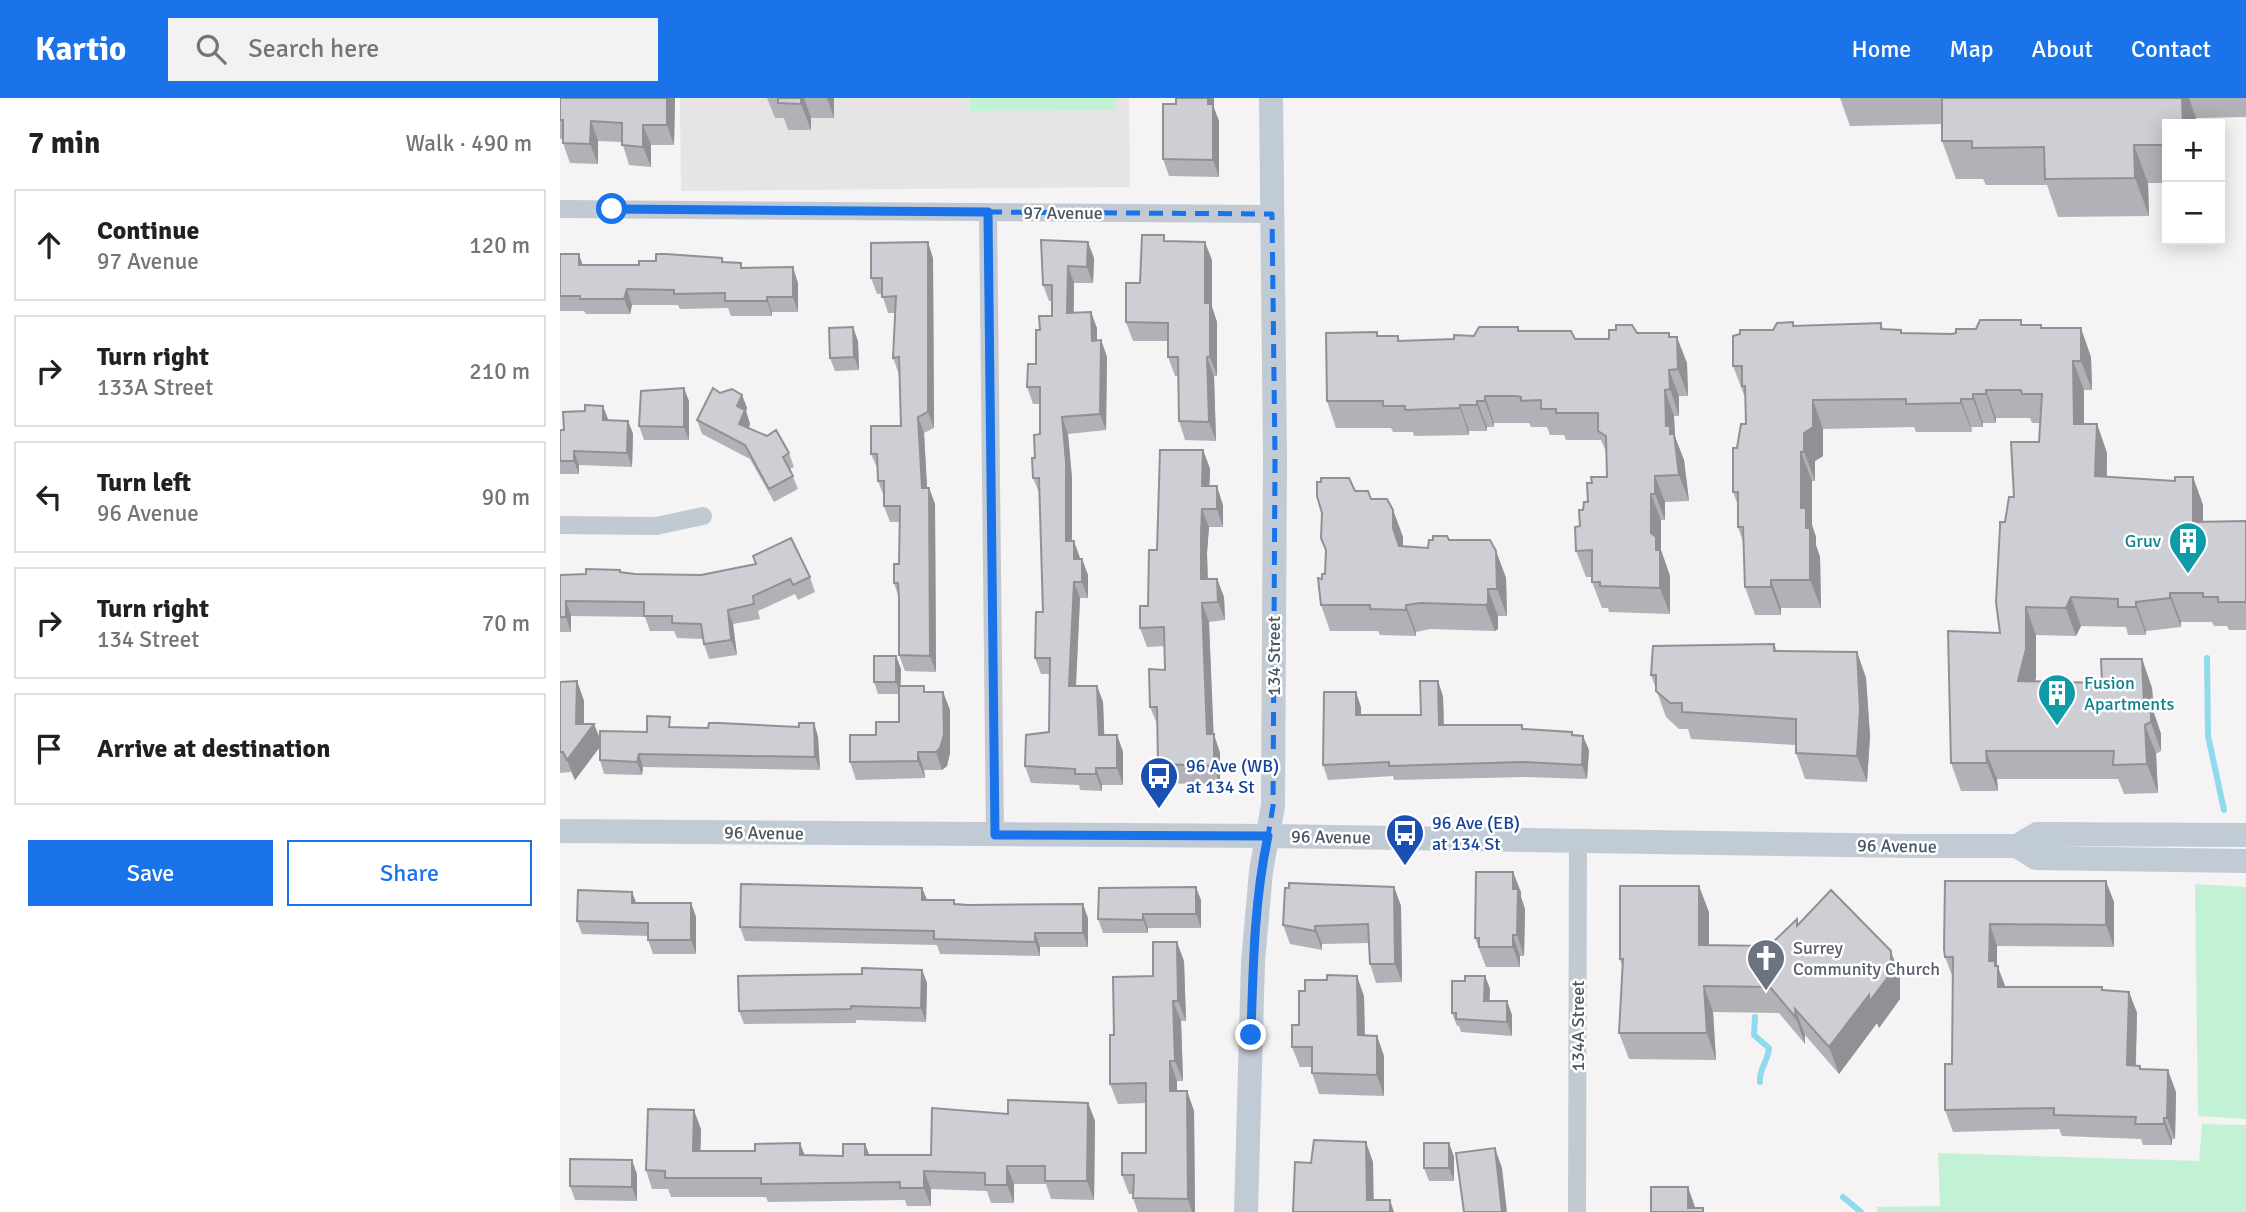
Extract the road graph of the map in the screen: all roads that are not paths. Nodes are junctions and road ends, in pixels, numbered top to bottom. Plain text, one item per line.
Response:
1 (1271, 98) edge
2 (560, 209) edge
3 (988, 212) junction
4 (1272, 214) junction
5 (703, 516) dead end
6 (560, 525) edge
7 (560, 831) edge
8 (995, 835) junction
9 (2246, 835) edge
10 (1268, 836) junction
11 (1578, 841) junction
12 (2017, 846) junction
13 (2246, 861) edge
14 (1246, 1212) edge
15 (1577, 1212) edge

1 - 4 main road, 134 Street
2 - 3 street, 97 Avenue
3 - 4 street, 97 Avenue
3 - 8 street
4 - 10 main road, 134 Street
5 - 6 street
7 - 8 main road, 96 Avenue
8 - 10 main road, 96 Avenue
9 - 12 main road, 96 Avenue
10 - 11 main road, 96 Avenue
10 - 14 main road, 134 Street
11 - 12 main road, 96 Avenue
11 - 15 street, 134A Street
12 - 13 main road, 96 Avenue

